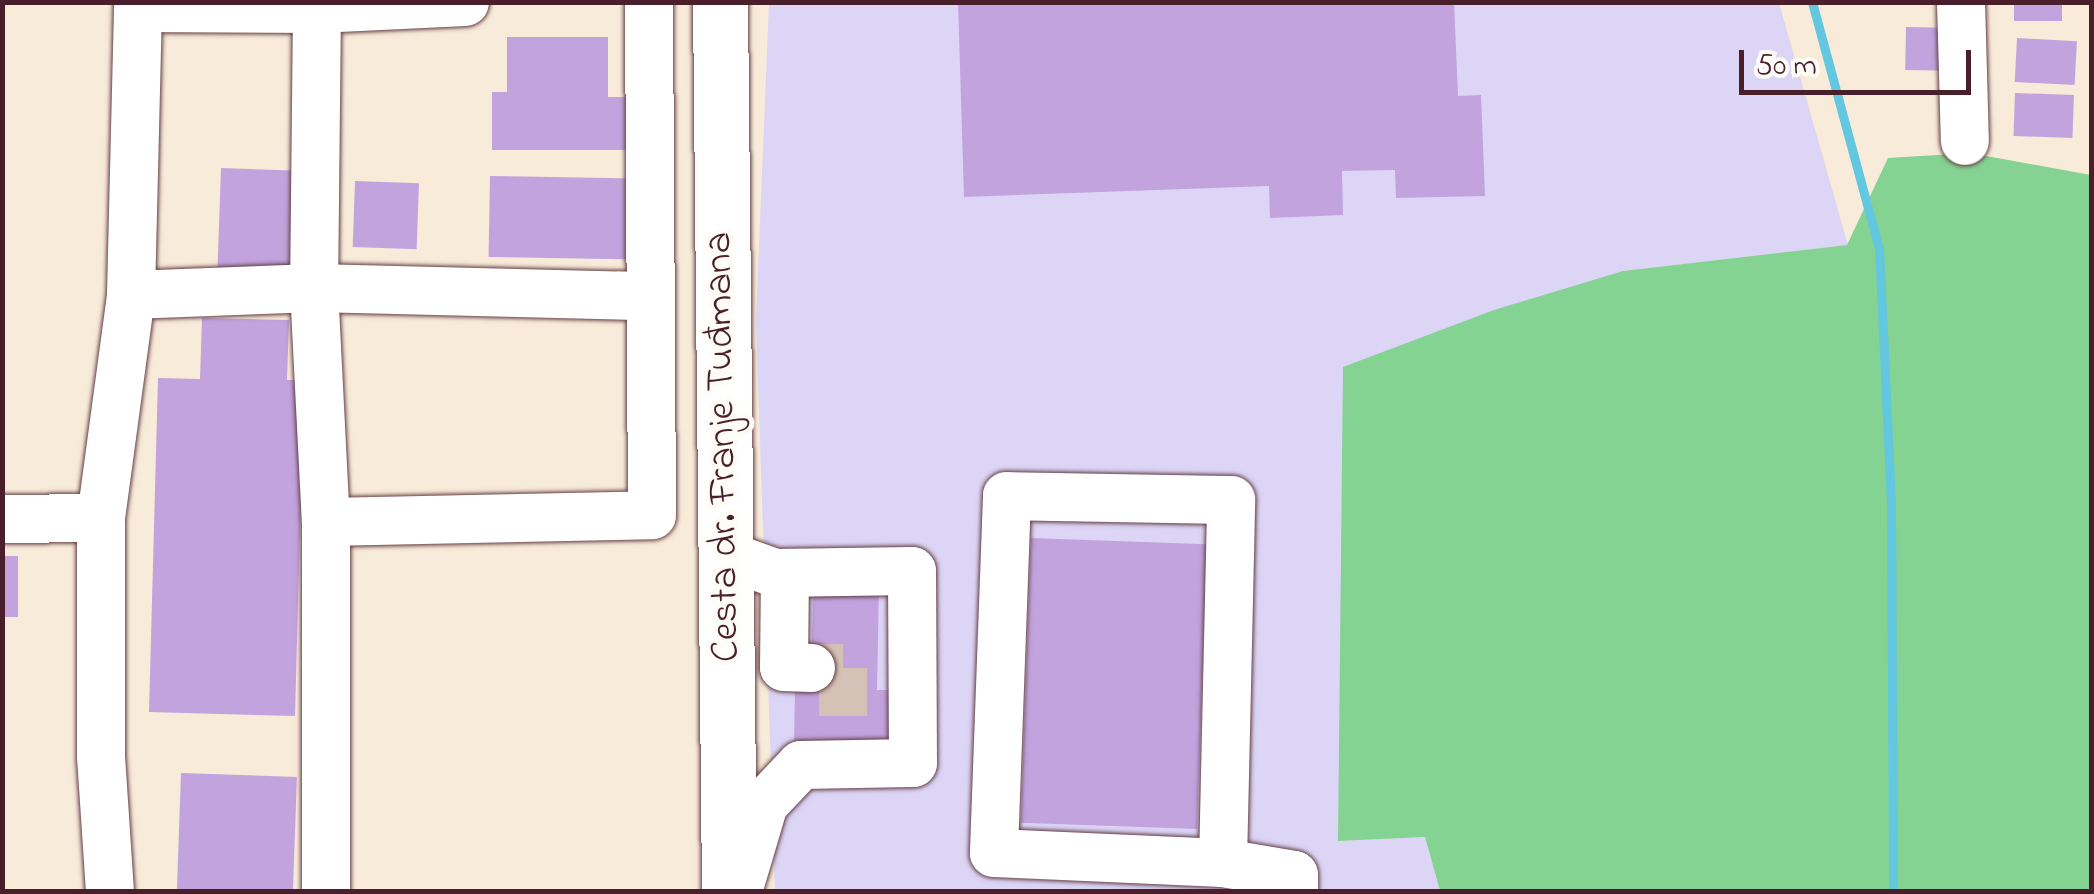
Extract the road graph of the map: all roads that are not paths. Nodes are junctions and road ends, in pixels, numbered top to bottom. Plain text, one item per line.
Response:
1 (465, 2) edge
2 (648, 2) edge
3 (720, 2) edge
4 (1961, 2) edge
5 (317, 8) junction
6 (1965, 140) dead end
7 (314, 288) junction
8 (131, 295) junction
9 (651, 296) junction
10 (101, 518) junction
11 (2, 519) edge
12 (326, 522) junction
13 (724, 555) junction
14 (785, 573) junction
15 (811, 668) tunnel mouth
16 (1223, 863) junction
17 (110, 892) edge
18 (326, 892) edge
19 (728, 892) edge
20 (738, 892) edge
21 (1294, 892) edge

1 - 5 lane
2 - 9 lane
3 - 13 main road, Cesta dr. Franje Tuđmana
4 - 6 lane
5 - 7 lane
5 - 8 lane
7 - 8 lane
7 - 9 lane
7 - 12 lane
8 - 10 lane
9 - 12 lane
10 - 11 lane
10 - 17 lane
12 - 18 lane
13 - 14 lane
13 - 19 main road, Cesta dr. Franje Tuđmana
14 - 15 lane
14 - 20 lane
16 - 16 lane
16 - 21 lane

